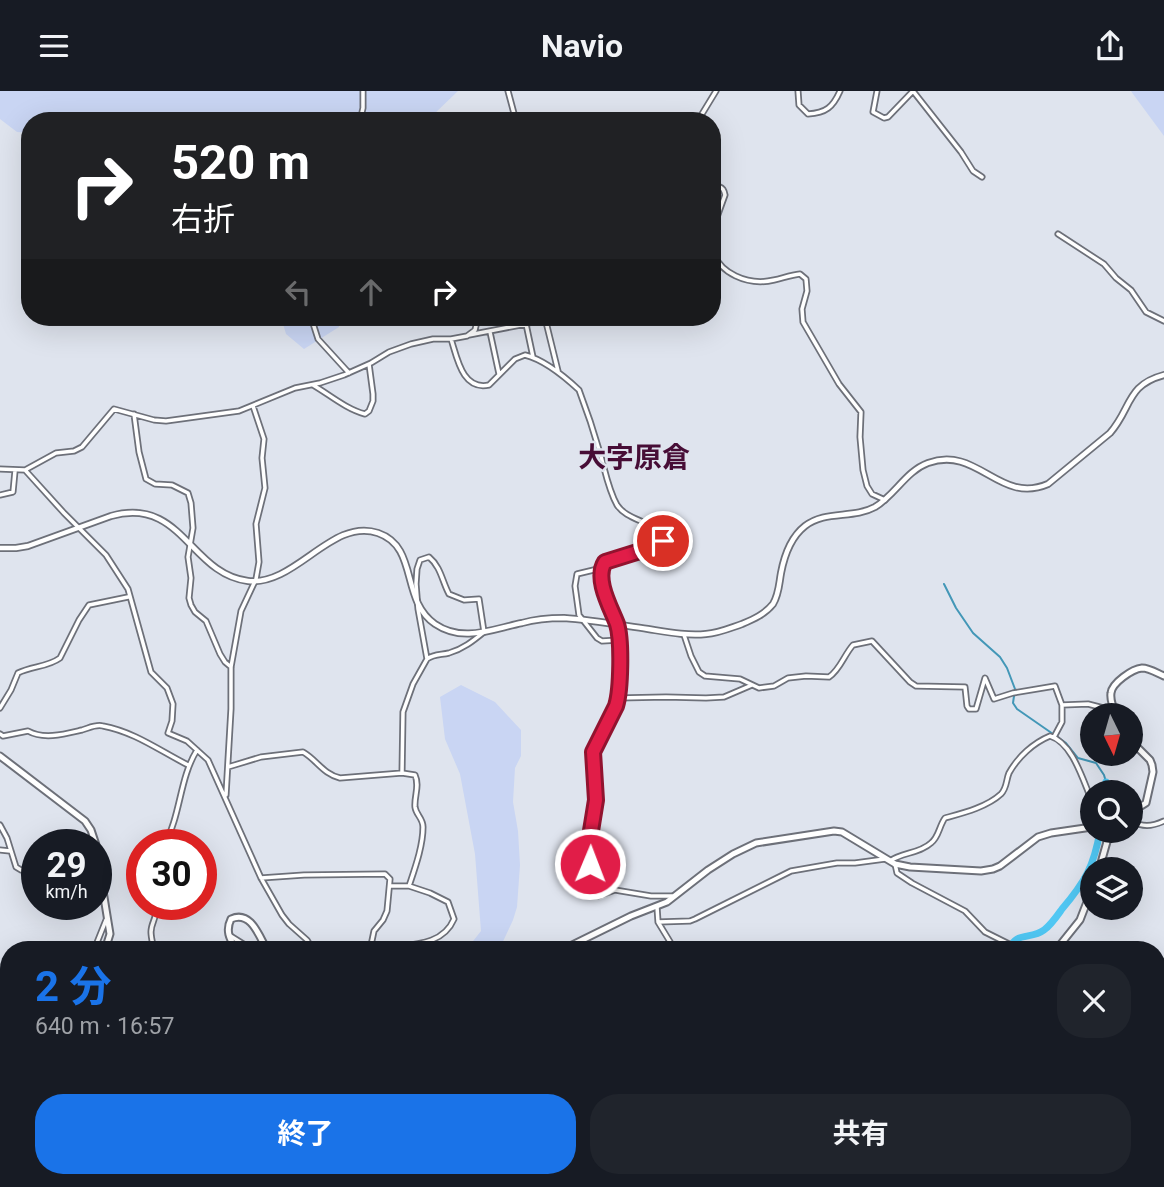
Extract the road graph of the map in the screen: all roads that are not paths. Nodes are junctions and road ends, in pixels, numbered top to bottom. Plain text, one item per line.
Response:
1 (363, 91) edge
2 (508, 91) edge
3 (716, 91) edge
4 (798, 91) edge
5 (840, 91) edge
6 (877, 91) edge
7 (913, 91) edge
8 (361, 112) edge
9 (514, 112) edge
10 (703, 112) edge
11 (982, 177) dead end
12 (721, 188) edge
13 (721, 206) edge
14 (1058, 234) dead end
15 (721, 265) edge
16 (1164, 321) edge
17 (314, 326) edge
18 (476, 326) edge
19 (516, 326) edge
20 (526, 326) edge
21 (547, 326) edge
22 (490, 331) junction
23 (467, 336) junction
24 (451, 339) junction
25 (533, 358) junction
26 (369, 364) junction
27 (349, 373) junction
28 (558, 373) junction
29 (499, 374) junction
30 (1164, 375) edge
31 (313, 385) junction
32 (253, 407) junction
33 (134, 414) junction
34 (0, 470) edge
35 (25, 470) junction
36 (15, 471) junction
37 (0, 495) edge
38 (885, 500) junction
39 (79, 529) junction
40 (190, 545) junction
41 (0, 548) edge
42 (602, 568) junction
43 (255, 582) junction
44 (130, 596) junction
45 (418, 605) junction
46 (582, 619) junction
47 (617, 625) junction
48 (484, 632) junction
49 (684, 635) junction
50 (619, 640) junction
51 (427, 659) junction
52 (231, 667) junction
53 (1164, 676) edge
54 (752, 685) junction
55 (618, 698) junction
56 (1113, 703) edge
57 (1080, 704) edge
58 (1062, 705) junction
59 (0, 708) edge
60 (0, 734) edge
61 (1055, 735) junction
62 (197, 750) junction
63 (1143, 753) edge
64 (0, 756) edge
65 (188, 765) junction
66 (228, 767) junction
67 (402, 773) junction
68 (1084, 780) edge
69 (226, 800) junction
70 (1143, 805) edge
71 (1164, 821) edge
72 (0, 825) edge
73 (1143, 827) edge
74 (90, 829) edge
75 (172, 829) edge
76 (1080, 829) edge
77 (0, 850) edge
78 (10, 851) junction
79 (890, 861) junction
80 (21, 870) edge
81 (261, 878) junction
82 (390, 886) junction
83 (409, 886) junction
84 (676, 896) junction
85 (657, 907) junction
86 (107, 920) edge
87 (108, 920) edge
88 (154, 920) edge
89 (1080, 920) edge
90 (658, 922) junction
91 (228, 935) junction
92 (98, 941) edge
93 (108, 941) edge
94 (153, 941) edge
95 (231, 941) edge
96 (238, 941) edge
97 (262, 941) edge
98 (308, 941) edge
99 (373, 941) edge
100 (427, 941) edge
101 (580, 941) edge
102 (670, 941) edge
103 (1003, 941) edge
104 (1063, 941) edge

1 - 8 street
2 - 9 street
3 - 10 street
4 - 5 street
6 - 7 street
7 - 11 street
12 - 13 street
14 - 16 street
15 - 38 street
17 - 27 street
18 - 23 street
19 - 22 street
20 - 25 street
21 - 28 street
22 - 23 street
22 - 29 street
23 - 24 street
24 - 26 street
24 - 29 street
25 - 28 street
25 - 29 street
26 - 27 street
26 - 31 street
27 - 31 street
28 - 42 street
30 - 38 street
31 - 32 street
32 - 33 street
32 - 43 street
33 - 35 street
33 - 40 street
34 - 36 street
35 - 36 street
35 - 39 street
36 - 37 street
38 - 49 street
39 - 40 street
39 - 41 street
39 - 44 street
40 - 43 street
40 - 52 street
42 - 46 street
42 - 47 street
43 - 45 street
43 - 52 street
44 - 59 street
44 - 62 street
45 - 48 street
45 - 48 street
45 - 51 street
46 - 47 street
46 - 48 street
46 - 50 street
47 - 49 street
47 - 50 street
48 - 51 street
49 - 54 street
50 - 55 street
51 - 67 street
52 - 66 street
53 - 56 main road
54 - 55 street
54 - 58 street
55 - 84 street
57 - 58 street
58 - 61 street
60 - 65 street
61 - 68 street
61 - 79 street
62 - 65 street
62 - 69 street
63 - 70 main road
64 - 74 main road
65 - 75 street
66 - 67 street
66 - 69 street
67 - 83 street
69 - 81 street
71 - 73 street
72 - 78 street
76 - 79 main road
77 - 78 street
78 - 80 street
79 - 84 main road
79 - 90 street
79 - 103 street
81 - 82 street
81 - 98 street
82 - 83 street
82 - 99 street
83 - 100 street
84 - 85 main road
85 - 90 street
85 - 101 main road
86 - 92 street
87 - 93 main road
88 - 94 street
89 - 104 main road
90 - 102 street
91 - 95 main road
91 - 96 street
91 - 97 main road

